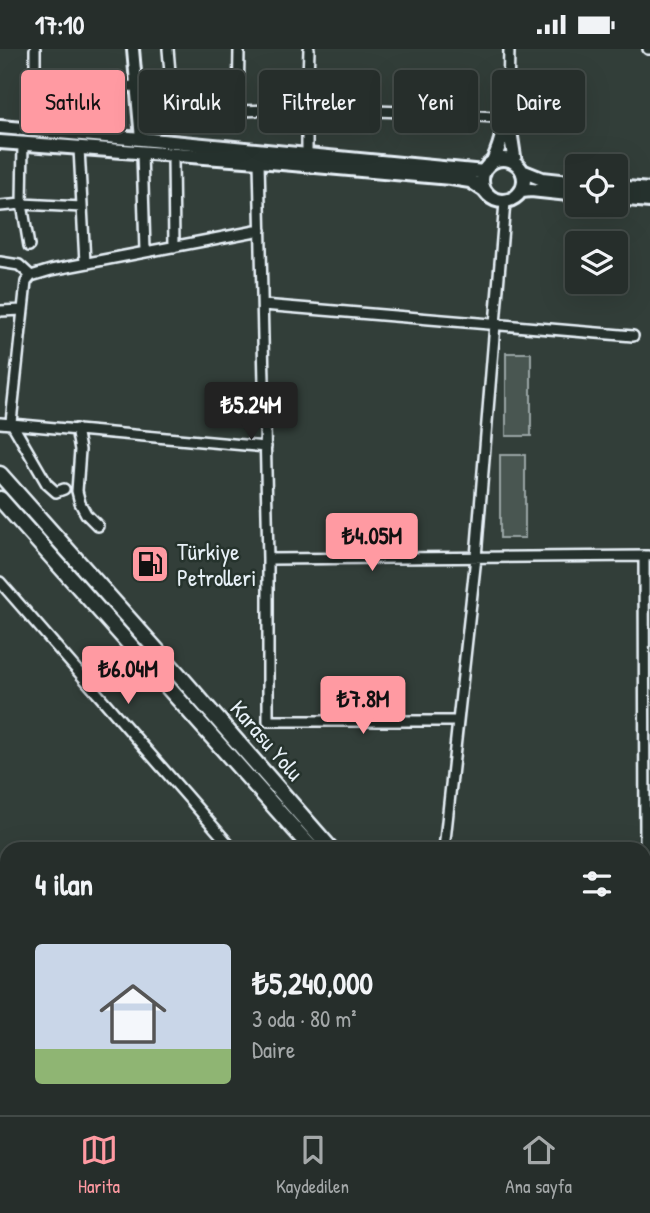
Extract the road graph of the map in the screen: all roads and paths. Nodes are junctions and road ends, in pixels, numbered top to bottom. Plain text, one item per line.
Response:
1 (35, 49) edge
2 (133, 49) edge
3 (168, 49) edge
4 (239, 49) edge
5 (309, 49) edge
6 (509, 49) edge
7 (36, 70) edge
8 (170, 70) edge
9 (239, 70) edge
10 (308, 70) edge
11 (509, 70) edge
12 (125, 86) edge
13 (136, 86) junction
14 (380, 110) edge
15 (139, 111) edge
16 (492, 117) edge
17 (0, 127) edge
18 (21, 128) edge
19 (77, 133) edge
20 (141, 133) edge
21 (307, 133) edge
22 (504, 133) edge
23 (510, 133) edge
24 (141, 139) junction
25 (0, 142) edge
26 (23, 143) junction
27 (79, 148) junction
28 (142, 153) junction
29 (307, 155) junction
30 (173, 156) junction
31 (259, 161) junction
32 (493, 161) junction
33 (519, 167) junction
34 (484, 172) junction
35 (565, 182) edge
36 (628, 188) edge
37 (484, 190) junction
38 (650, 190) edge
39 (522, 191) junction
40 (565, 194) edge
41 (628, 199) edge
42 (650, 201) edge
43 (505, 202) junction
44 (22, 204) junction
45 (0, 207) edge
46 (82, 207) junction
47 (261, 230) junction
48 (29, 246) dead end
49 (174, 247) junction
50 (145, 251) junction
51 (0, 261) edge
52 (85, 263) junction
53 (31, 276) junction
54 (263, 306) junction
55 (23, 310) junction
56 (0, 311) edge
57 (495, 326) junction
58 (633, 336) dead end
59 (10, 422) junction
60 (0, 423) edge
61 (76, 429) junction
62 (266, 447) junction
63 (0, 474) edge
64 (64, 489) dead end
65 (0, 499) edge
66 (98, 526) dead end
67 (647, 556) edge
68 (476, 557) junction
69 (268, 559) junction
70 (0, 582) edge
71 (458, 721) junction
72 (227, 842) edge
73 (306, 842) edge
74 (325, 842) edge
75 (445, 842) edge
76 (644, 842) edge

1 - 7 street
2 - 13 street
3 - 8 street
4 - 9 street
5 - 10 street
6 - 11 street
12 - 13 street
13 - 15 street
14 - 16 street
17 - 18 main road
19 - 24 main road
20 - 24 street
21 - 29 street
22 - 32 main road
23 - 33 main road
24 - 29 main road
25 - 26 main road
26 - 27 main road
26 - 44 street
27 - 28 main road
27 - 46 street
28 - 30 main road
28 - 50 street
29 - 34 main road
30 - 31 main road
30 - 49 street
31 - 37 main road
31 - 47 street
32 - 33 main road
32 - 34 main road
33 - 35 main road
33 - 39 main road
34 - 37 main road
36 - 38 main road
37 - 43 main road
39 - 40 main road
39 - 43 main road
41 - 42 main road
43 - 57 street
44 - 45 street
44 - 46 street
44 - 48 street
46 - 52 street
47 - 49 street
47 - 54 street
49 - 50 street
50 - 52 street
51 - 53 street
52 - 53 street
53 - 55 street
54 - 57 street
54 - 62 street
55 - 56 street
55 - 59 street
57 - 58 street
57 - 68 street
59 - 60 street
59 - 61 street
59 - 64 street
61 - 62 street
61 - 66 street
62 - 69 street
63 - 74 highway, Karasu Yolu
65 - 73 highway
67 - 68 street
67 - 76 street
68 - 69 street
68 - 71 street
69 - 71 street
70 - 72 street
71 - 75 street

